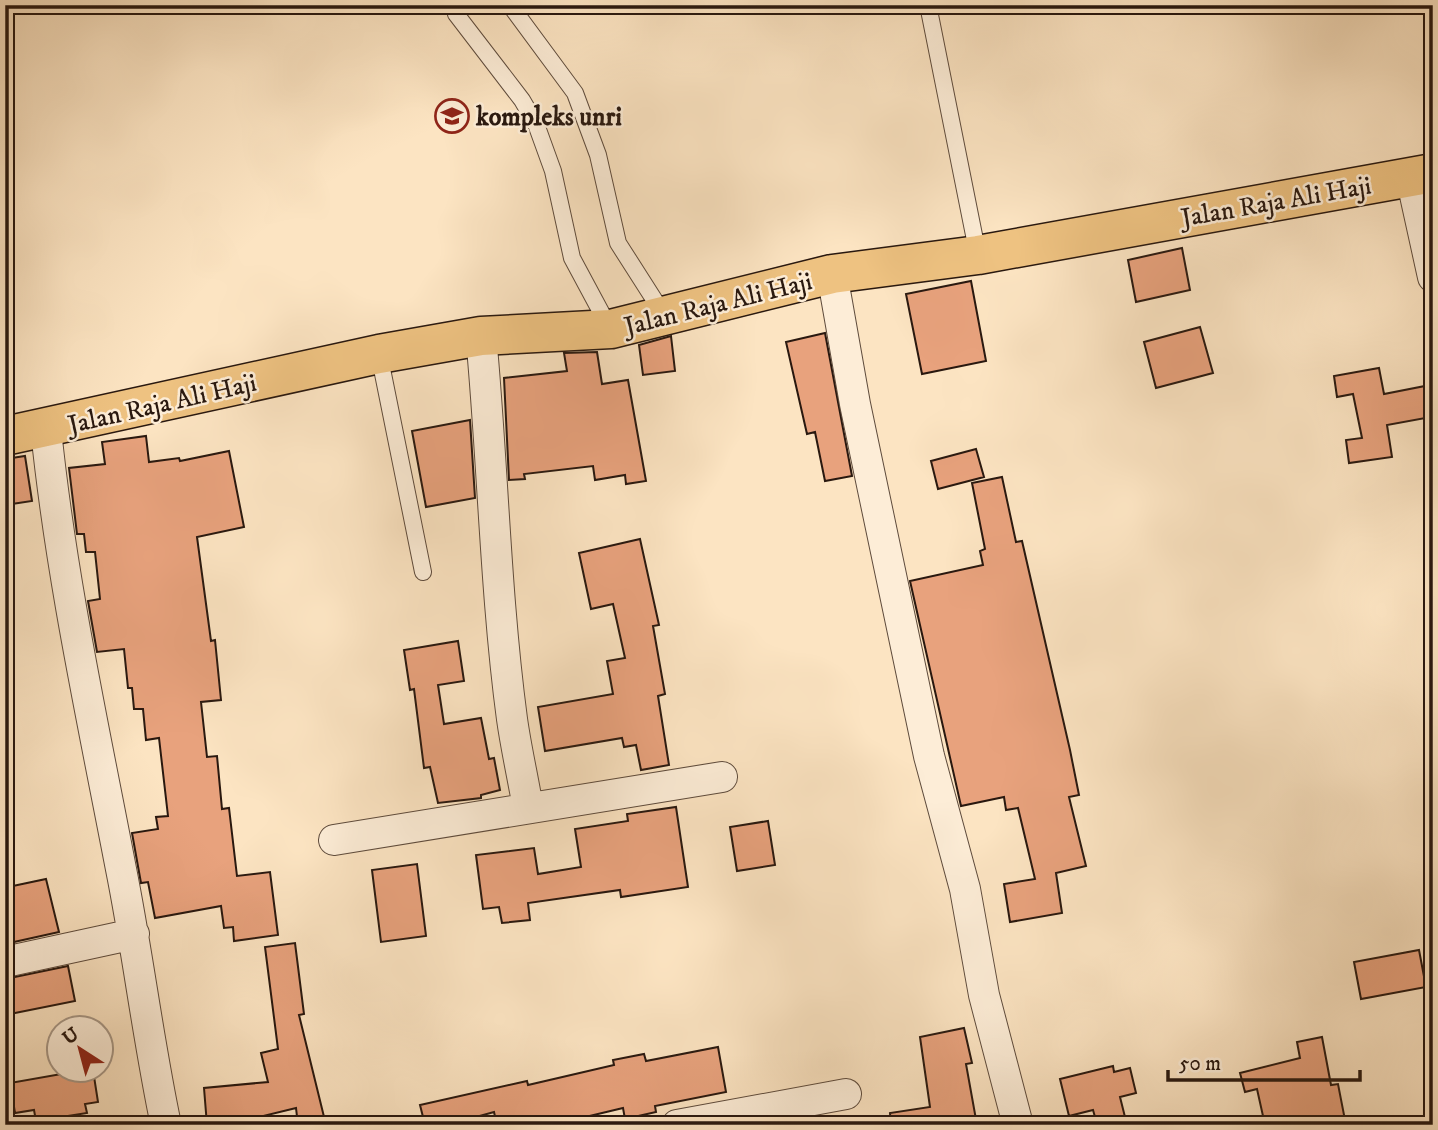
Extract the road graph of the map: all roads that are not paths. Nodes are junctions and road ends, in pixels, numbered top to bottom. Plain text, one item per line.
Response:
1 (510, 5) edge
2 (928, 5) edge
3 (459, 8) edge
4 (1422, 175) edge
5 (978, 255) junction
6 (832, 274) junction
7 (1433, 277) edge
8 (666, 318) junction
9 (611, 329) junction
10 (481, 336) junction
11 (379, 354) junction
12 (46, 430) junction
13 (5, 436) edge
14 (423, 572) dead end
15 (722, 776) dead end
16 (528, 808) junction
17 (334, 840) dead end
18 (134, 933) junction
19 (5, 962) edge
20 (846, 1094) dead end
21 (166, 1125) edge
22 (677, 1125) edge
23 (1018, 1125) edge

1 - 8 lane
2 - 5 lane
3 - 9 lane
4 - 5 main road, Jalan Raja Ali Haji
4 - 7 street
5 - 6 main road, Jalan Raja Ali Haji
6 - 8 main road, Jalan Raja Ali Haji
6 - 23 street
8 - 9 main road, Jalan Raja Ali Haji
9 - 10 main road, Jalan Raja Ali Haji
10 - 11 main road, Jalan Raja Ali Haji
10 - 16 street
11 - 12 main road, Jalan Raja Ali Haji
11 - 14 lane
12 - 13 main road, Jalan Raja Ali Haji
12 - 18 street
15 - 16 street
16 - 17 street
18 - 19 street
18 - 21 street
20 - 22 street

